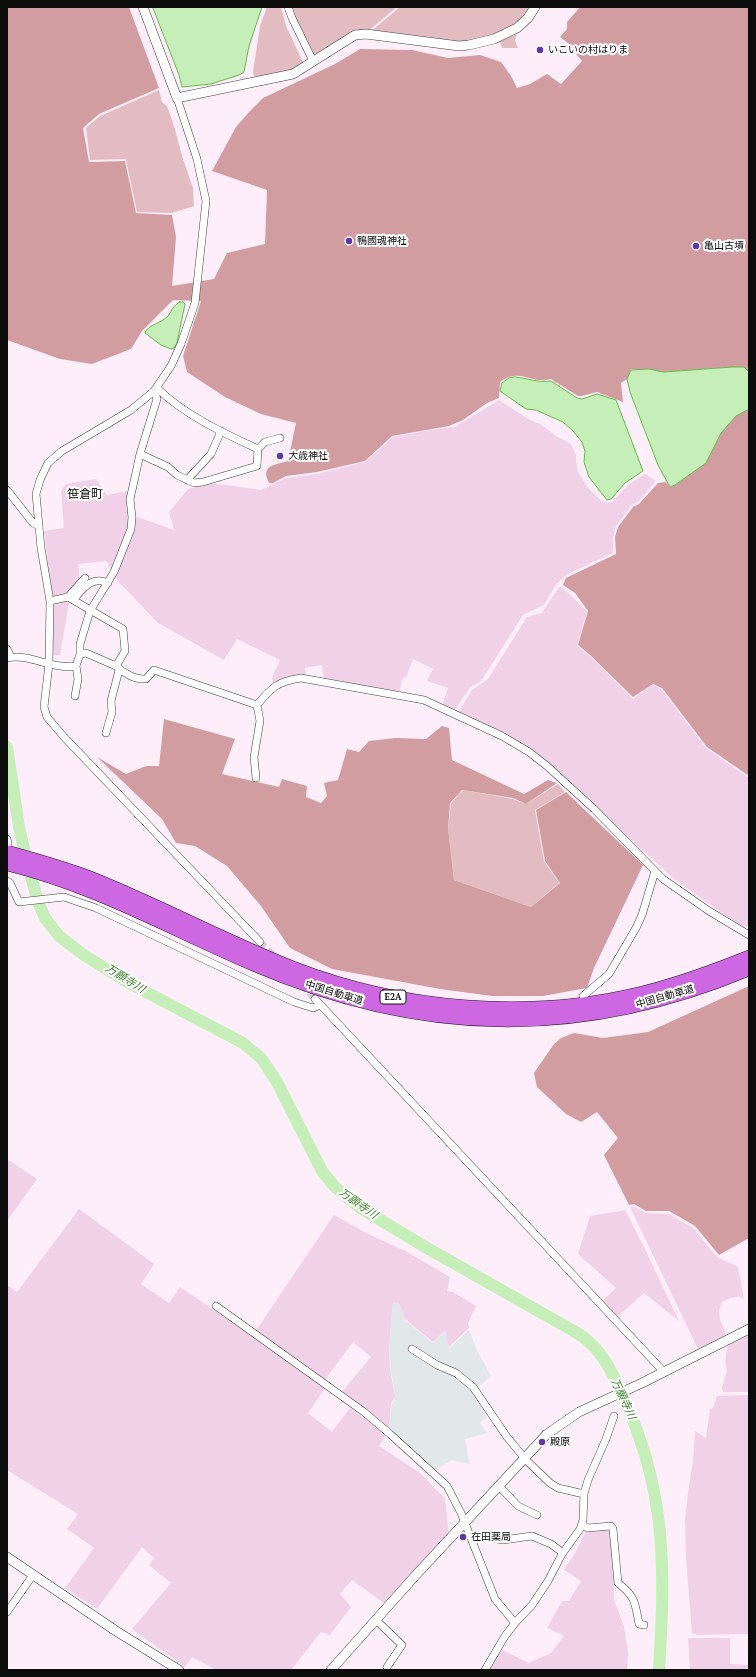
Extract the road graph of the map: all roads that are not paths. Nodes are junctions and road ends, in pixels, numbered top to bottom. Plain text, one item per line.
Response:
1 (143, 7) edge
2 (288, 7) edge
3 (535, 7) edge
4 (313, 61) junction
5 (177, 98) junction
6 (156, 390) junction
7 (221, 431) junction
8 (280, 438) dead end
9 (258, 449) junction
10 (140, 454) junction
11 (188, 480) junction
12 (7, 490) edge
13 (38, 526) junction
14 (85, 578) dead end
15 (108, 583) junction
16 (70, 598) junction
17 (50, 601) junction
18 (90, 611) junction
19 (7, 649) edge
20 (80, 654) junction
21 (9, 657) edge
22 (49, 664) junction
23 (76, 666) junction
24 (117, 668) junction
25 (75, 696) dead end
26 (257, 705) junction
27 (106, 733) dead end
28 (256, 778) dead end
29 (8, 853) edge
30 (54, 871) junction
31 (655, 871) junction
32 (7, 881) edge
33 (749, 935) edge
34 (260, 942) tunnel mouth
35 (749, 957) edge
36 (749, 969) edge
37 (583, 996) dead end
38 (216, 1306) dead end
39 (749, 1329) edge
40 (412, 1349) dead end
41 (663, 1372) junction
42 (614, 1416) dead end
43 (525, 1458) junction
44 (499, 1486) junction
45 (584, 1494) junction
46 (537, 1515) dead end
47 (465, 1523) junction
48 (582, 1525) junction
49 (470, 1536) junction
50 (563, 1553) junction
51 (7, 1557) edge
52 (33, 1575) junction
53 (7, 1612) edge
54 (376, 1620) junction
55 (515, 1623) junction
56 (644, 1625) dead end
57 (387, 1667) dead end
58 (179, 1670) edge
59 (331, 1670) edge
60 (485, 1670) edge

1 - 5 street
2 - 4 street
3 - 4 street
4 - 5 street
5 - 6 street
6 - 7 street
6 - 10 street
6 - 13 street
7 - 9 street
7 - 11 street
8 - 9 street
9 - 11 street
10 - 11 street
10 - 15 street
12 - 13 street
13 - 17 street
14 - 16 street
15 - 16 street
15 - 18 street
16 - 17 street
16 - 18 street
17 - 22 street
18 - 20 street
18 - 24 street
19 - 21 street
20 - 23 street
20 - 24 street
21 - 22 street
22 - 23 street
22 - 34 street
23 - 25 street
24 - 26 street
24 - 27 street
26 - 28 street
26 - 31 street
29 - 30 highway, 中国自動車道 / E2A
30 - 35 highway, 中国自動車道 / E2A
30 - 36 highway, 中国自動車道 / E2A
31 - 33 street
31 - 37 street
32 - 41 street
38 - 47 street
39 - 41 street
40 - 43 street
41 - 43 street
42 - 45 street
43 - 44 street
43 - 45 street
44 - 46 street
44 - 47 street
45 - 48 street
47 - 49 street
47 - 54 street
48 - 50 street
48 - 56 street
49 - 50 street
49 - 55 street
50 - 55 street
51 - 52 street
52 - 53 street
52 - 58 street
54 - 57 street
54 - 59 street
55 - 60 street

